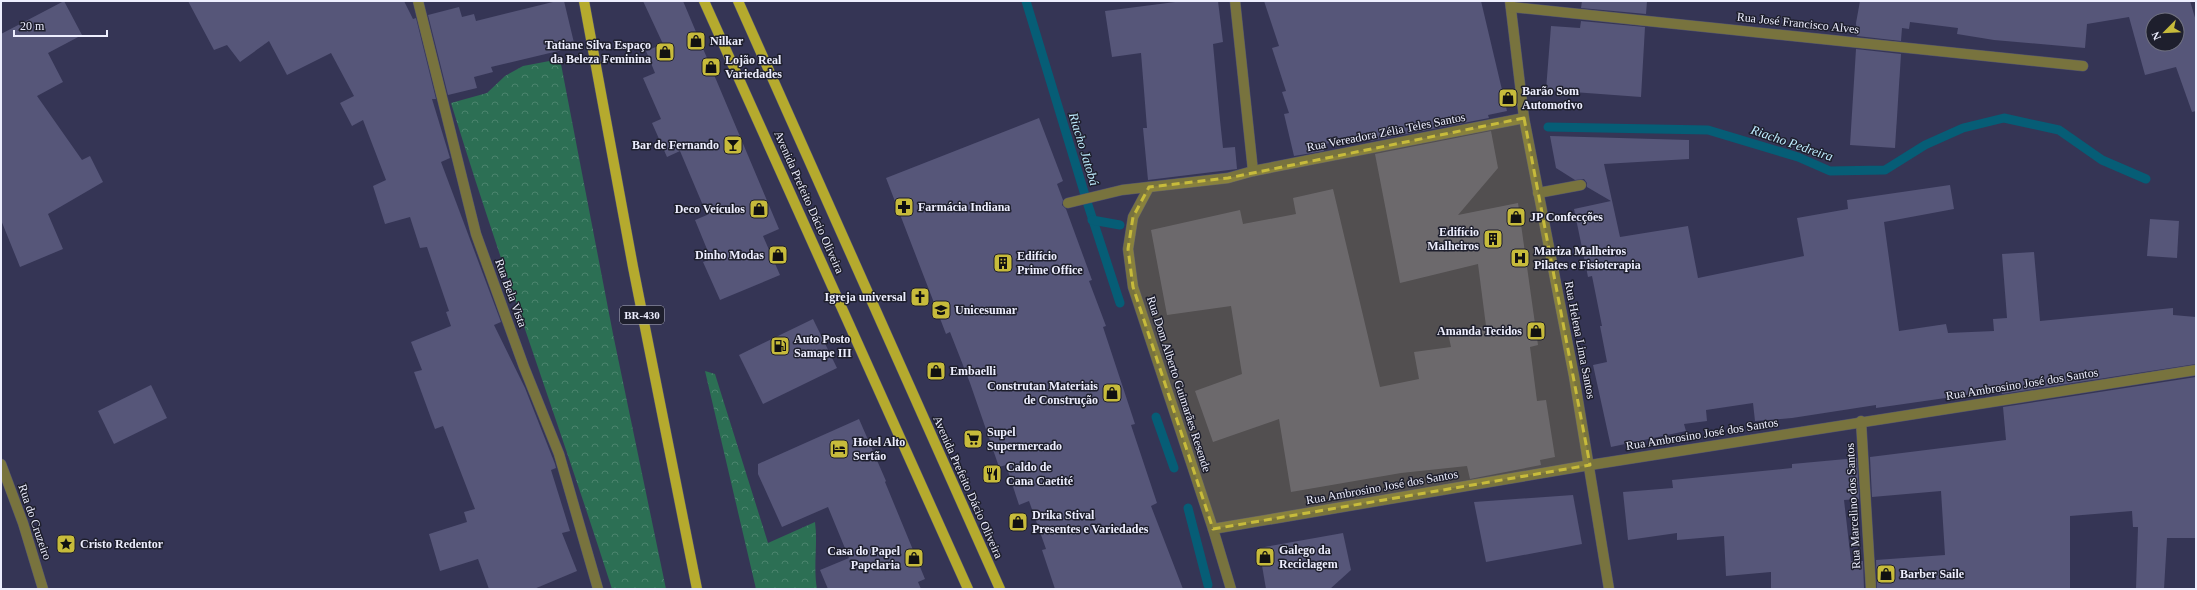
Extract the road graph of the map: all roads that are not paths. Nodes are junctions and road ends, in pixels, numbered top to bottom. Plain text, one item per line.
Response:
1 (418, 1) edge
2 (584, 1) edge
3 (704, 1) edge
4 (738, 1) edge
5 (1235, 1) edge
6 (1510, 4) edge
7 (2083, 66) dead end
8 (1524, 118) junction
9 (1254, 171) junction
10 (1580, 185) dead end
11 (1149, 187) junction
12 (1538, 193) junction
13 (1068, 203) dead end
14 (2196, 370) edge
15 (1861, 421) junction
16 (1, 464) edge
17 (1590, 465) junction
18 (1213, 528) junction
19 (43, 589) edge
20 (598, 589) edge
21 (697, 589) edge
22 (968, 589) edge
23 (1000, 589) edge
24 (1232, 589) edge
25 (1609, 589) edge
26 (1871, 589) edge

1 - 20 street, Rua Bela Vista
2 - 21 main road, BR-430
3 - 22 main road, Avenida Prefeito Dácio Oliveira
4 - 23 main road, Avenida Prefeito Dácio Oliveira
5 - 9 street
6 - 7 street, Rua José Francisco Alves
6 - 8 street, Rua Helena Lima Santos
8 - 9 street, Rua Vereadora Zélia Teles Santos
8 - 12 street, Rua Helena Lima Santos
9 - 11 street, Rua Vereadora Zélia Teles Santos
10 - 12 street
11 - 13 street, Rua Vereadora Zélia Teles Santos
11 - 18 street, Rua Dom Alberto Guimarães Resende
12 - 17 street, Rua Helena Lima Santos
14 - 15 street, Rua Ambrosino José dos Santos
15 - 17 street, Rua Ambrosino José dos Santos
15 - 26 street, Rua Marcelino dos Santos
16 - 19 street, Rua do Cruzeiro
17 - 18 street, Rua Ambrosino José dos Santos
17 - 25 street, Rua Helena Lima Santos
18 - 24 street, Rua Dom Alberto Guimarães Resende

